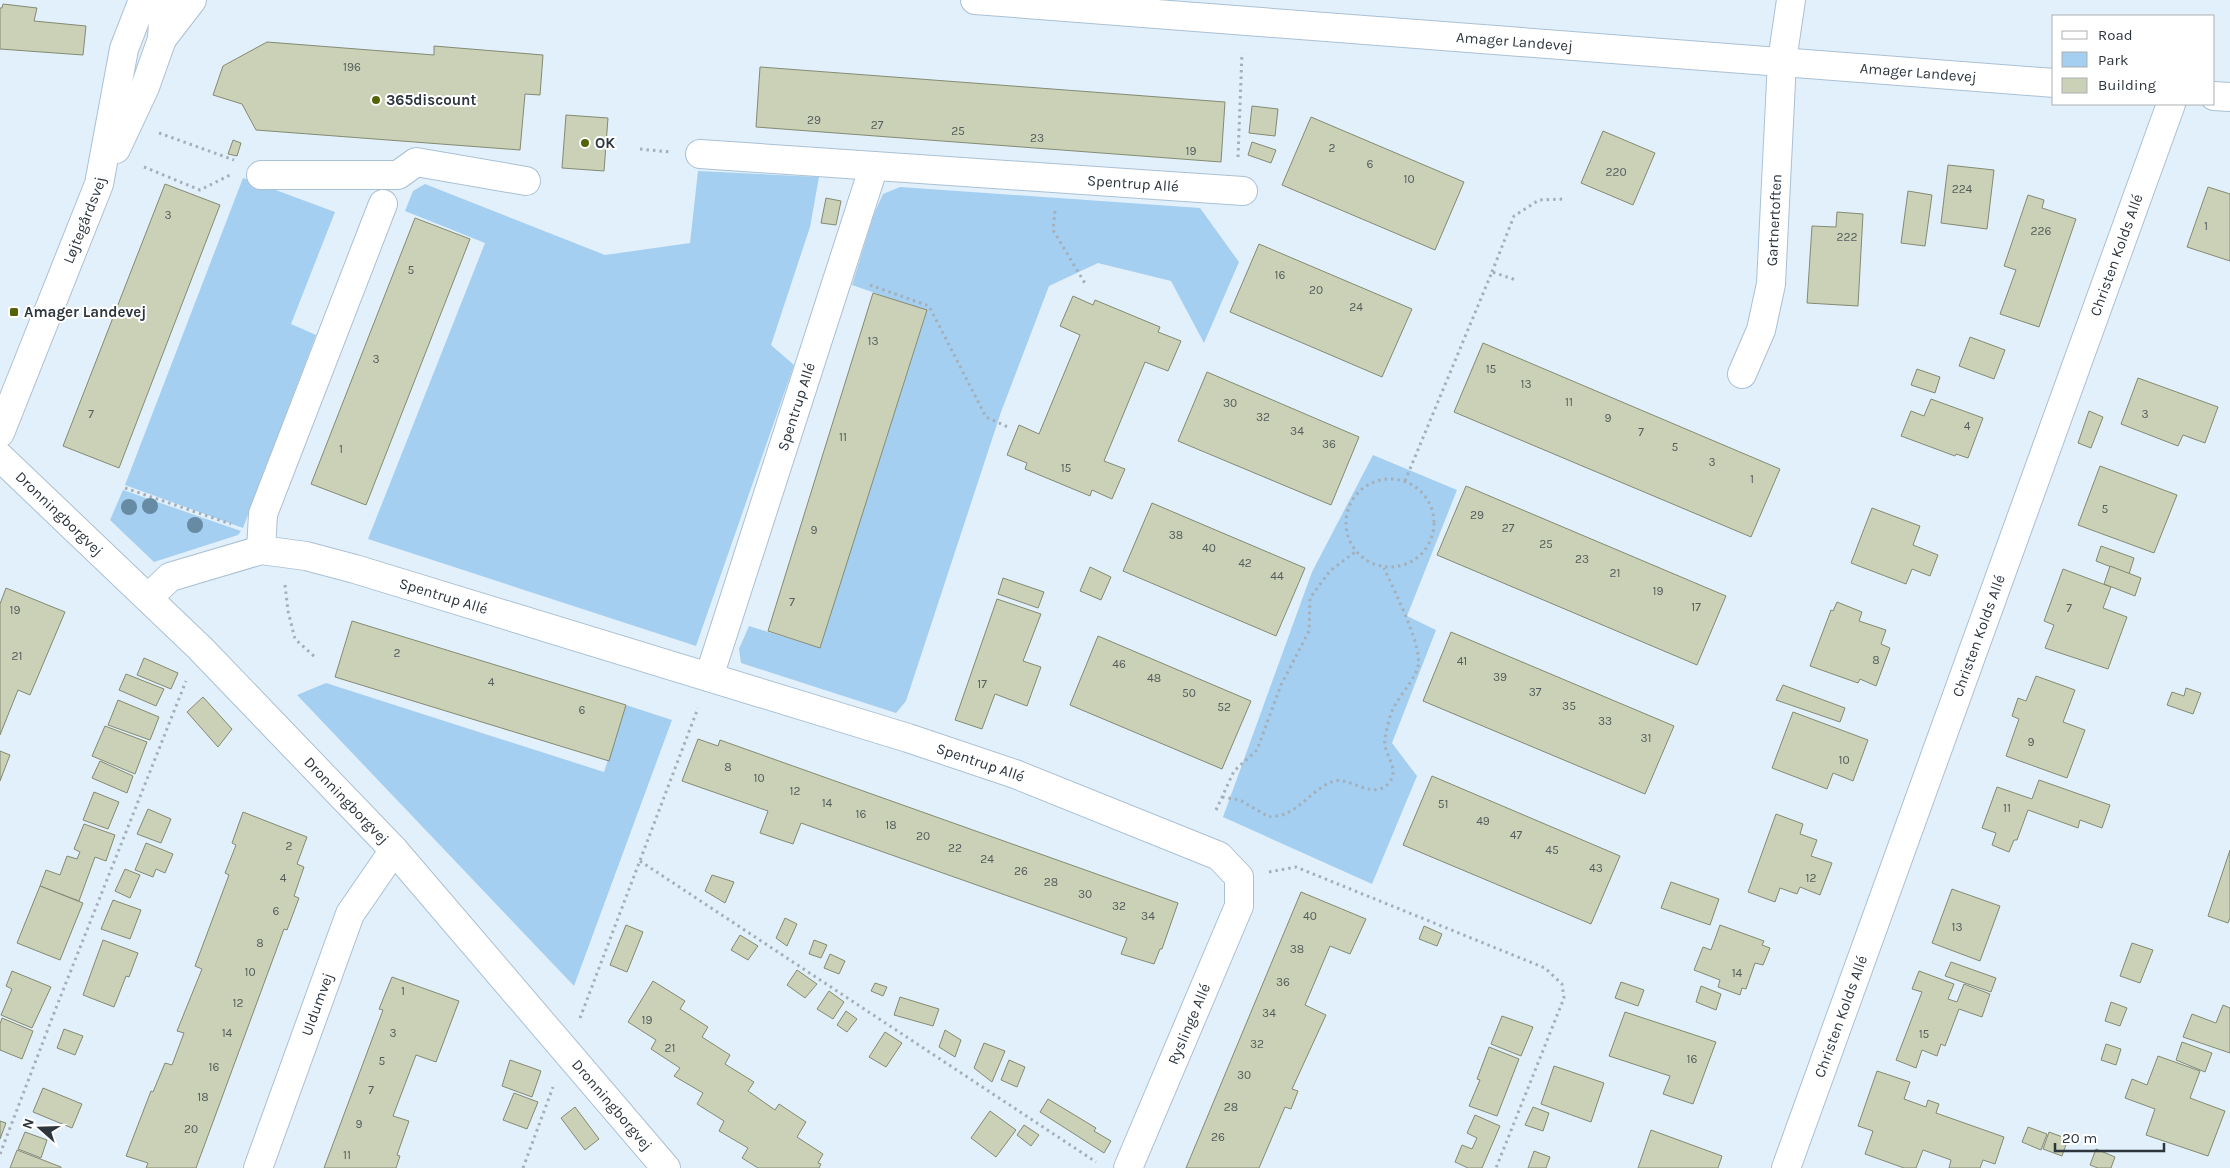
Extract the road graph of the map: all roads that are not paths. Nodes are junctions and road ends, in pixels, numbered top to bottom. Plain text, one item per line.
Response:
1 (128, 0) edge
2 (143, 0) edge
3 (164, 0) edge
4 (192, 0) edge
5 (975, 0) edge
6 (1791, 0) edge
7 (1188, 8) edge
8 (162, 39) junction
9 (124, 49) junction
10 (1782, 61) junction
11 (2052, 83) edge
12 (2215, 96) edge
13 (2230, 97) edge
14 (2171, 105) edge
15 (700, 154) dead end
16 (874, 166) junction
17 (268, 175) road end
18 (526, 181) dead end
19 (99, 184) junction
20 (1240, 191) road end
21 (383, 204) dead end
22 (1742, 374) dead end
23 (0, 433) edge
24 (0, 457) edge
25 (268, 546) junction
26 (148, 598) junction
27 (709, 677) junction
28 (394, 850) junction
29 (1239, 877) joint
30 (258, 1168) edge
31 (666, 1168) edge
32 (1128, 1168) edge
33 (1786, 1168) edge

1 - 9 street
2 - 9 street, Løjtegårdsvej
3 - 8 street
4 - 8 street
5 - 7 street, Amager Landevej
6 - 10 street, Gartnertoften
7 - 10 street, Amager Landevej
8 - 19 street
9 - 19 street, Løjtegårdsvej
10 - 11 street, Amager Landevej
10 - 22 street, Gartnertoften
12 - 13 street
14 - 33 street, Christen Kolds Allé
15 - 16 street, Spentrup Allé
16 - 20 street, Spentrup Allé
16 - 27 street, Spentrup Allé
17 - 18 street
19 - 23 street, Løjtegårdsvej
21 - 25 street
24 - 26 street, Dronningborgvej
25 - 26 street, Spentrup Allé
25 - 27 street, Spentrup Allé
26 - 28 street, Dronningborgvej
27 - 29 street, Spentrup Allé
28 - 30 street, Uldumvej
28 - 31 street, Dronningborgvej
29 - 32 street, Ryslinge Allé

